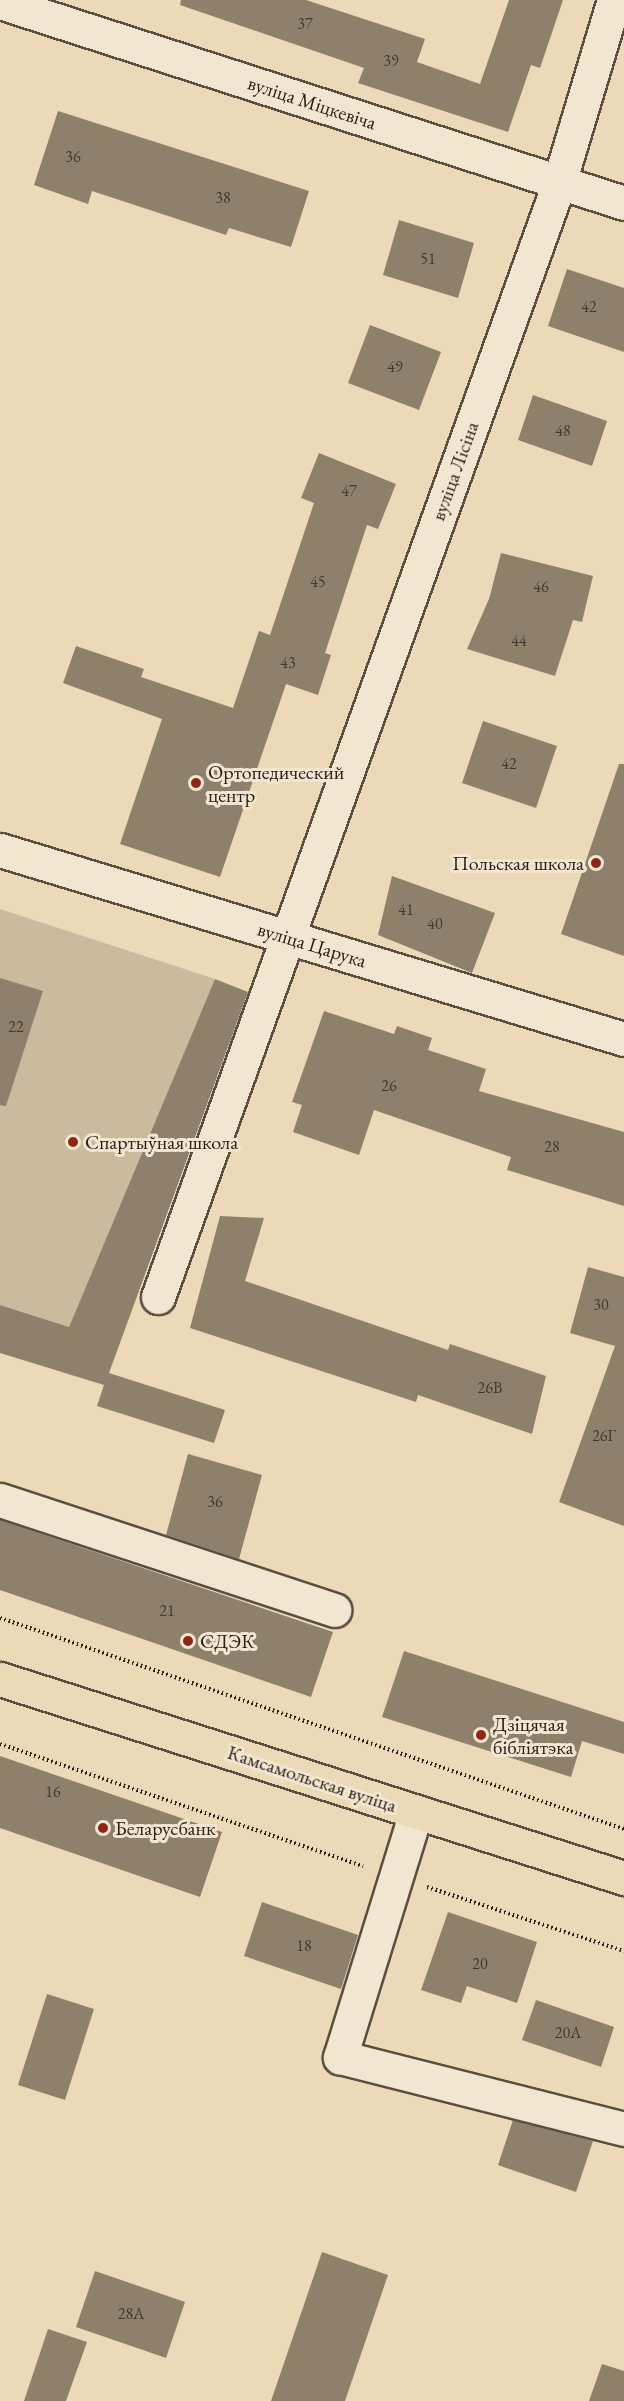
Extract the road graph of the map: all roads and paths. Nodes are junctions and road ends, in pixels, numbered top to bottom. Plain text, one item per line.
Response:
1 (614, 0) edge
2 (10, 3) edge
3 (559, 183) junction
4 (624, 203) edge
5 (0, 850) edge
6 (287, 938) junction
7 (624, 1039) edge
8 (158, 1298) dead end
9 (0, 1500) edge
10 (334, 1610) dead end
11 (0, 1618) edge
12 (0, 1678) edge
13 (0, 1744) edge
14 (416, 1812) junction
15 (624, 1829) edge
16 (374, 1869) dead end
17 (624, 1878) edge
18 (419, 1884) dead end
19 (624, 1951) edge
20 (624, 2129) edge

1 - 3 street, вуліца Лісіна
2 - 3 street, вуліца Міцкевіча
3 - 4 street, вуліца Міцкевіча
3 - 6 street, вуліца Лісіна
5 - 6 street, вуліца Царука
6 - 7 street, вуліца Царука
6 - 8 street, вуліца Лісіна
9 - 10 street
11 - 15 path
12 - 14 main road, Камсамольская вуліца
13 - 16 path
14 - 17 main road, Камсамольская вуліца
14 - 20 street
18 - 19 path

